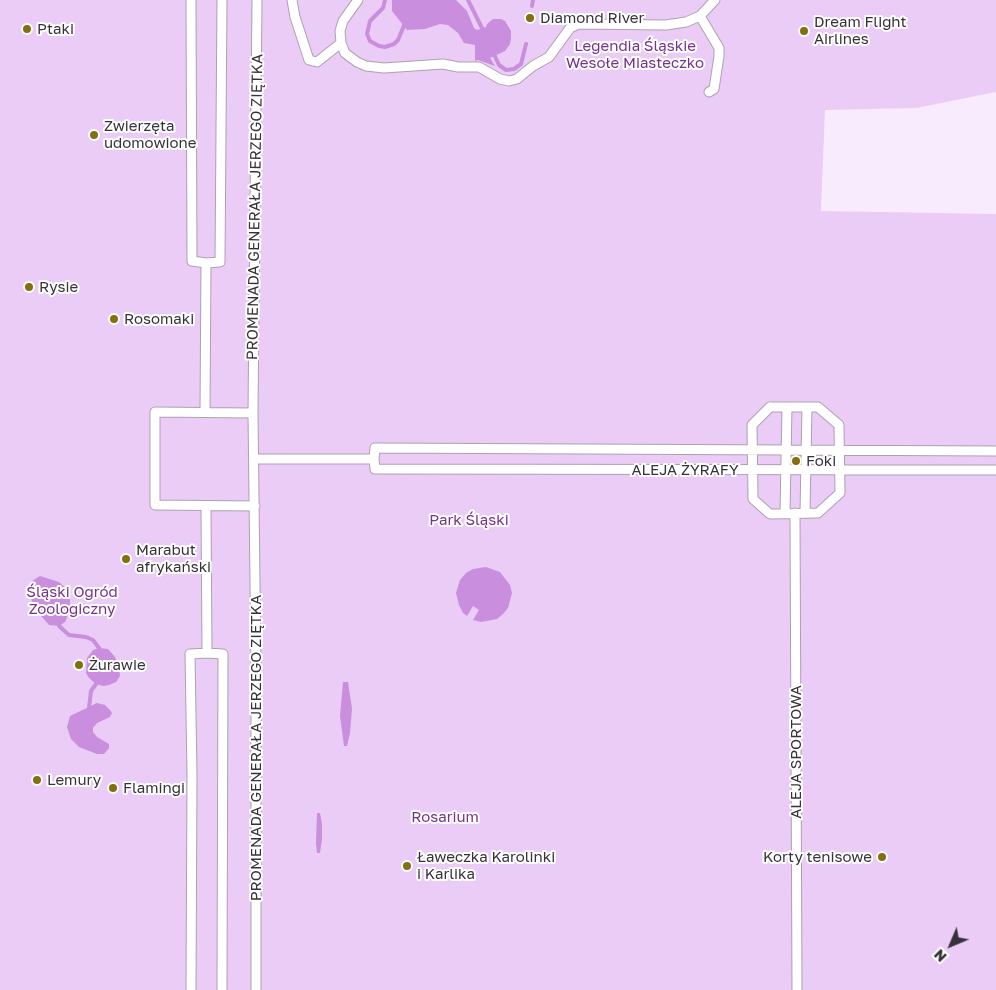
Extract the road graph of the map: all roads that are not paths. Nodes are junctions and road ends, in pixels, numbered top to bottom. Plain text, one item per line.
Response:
1 (191, 0) edge
2 (222, 0) edge
3 (257, 0) edge
4 (292, 0) edge
5 (358, 0) edge
6 (715, 0) edge
7 (700, 16) junction
8 (341, 43) junction
9 (709, 92) dead end
10 (206, 263) junction
11 (788, 407) junction
12 (807, 407) junction
13 (205, 412) junction
14 (253, 413) junction
15 (753, 450) junction
16 (786, 451) junction
17 (806, 451) junction
18 (839, 451) junction
19 (996, 451) edge
20 (254, 459) junction
21 (374, 459) junction
22 (996, 470) edge
23 (753, 471) junction
24 (786, 471) junction
25 (806, 471) junction
26 (840, 471) junction
27 (206, 506) junction
28 (255, 506) junction
29 (785, 513) junction
30 (800, 513) junction
31 (207, 653) junction
32 (191, 990) edge
33 (222, 990) edge
34 (256, 990) edge
35 (798, 990) edge

1 - 10 street
2 - 10 street
3 - 14 street, PROMENADA GENERAŁA JERZEGO ZIĘTKA
4 - 8 street
5 - 8 street
6 - 7 street
7 - 8 street
7 - 9 street
10 - 13 street
11 - 12 street
11 - 15 street
11 - 16 street
12 - 17 street, ALEJA SPORTOWA
12 - 18 street
13 - 14 street
13 - 27 street
14 - 20 street, PROMENADA GENERAŁA JERZEGO ZIĘTKA
15 - 16 street, ALEJA ŻYRAFY
15 - 21 street, ALEJA ŻYRAFY
15 - 23 street
16 - 17 street, ALEJA ŻYRAFY
16 - 24 street
17 - 18 street, ALEJA ŻYRAFY
17 - 25 street, ALEJA SPORTOWA
18 - 19 street, ALEJA ŻYRAFY
18 - 26 street
20 - 21 street
20 - 28 street, PROMENADA GENERAŁA JERZEGO ZIĘTKA
21 - 23 street, ALEJA ŻYRAFY
22 - 26 street, ALEJA ŻYRAFY
23 - 24 street, ALEJA ŻYRAFY
23 - 29 street
24 - 25 street, ALEJA ŻYRAFY
24 - 29 street
25 - 26 street, ALEJA ŻYRAFY
25 - 30 street, ALEJA SPORTOWA
26 - 30 street
27 - 28 street
27 - 31 street
28 - 34 street, PROMENADA GENERAŁA JERZEGO ZIĘTKA
29 - 30 street
30 - 35 street, ALEJA SPORTOWA
31 - 32 street
31 - 33 street

